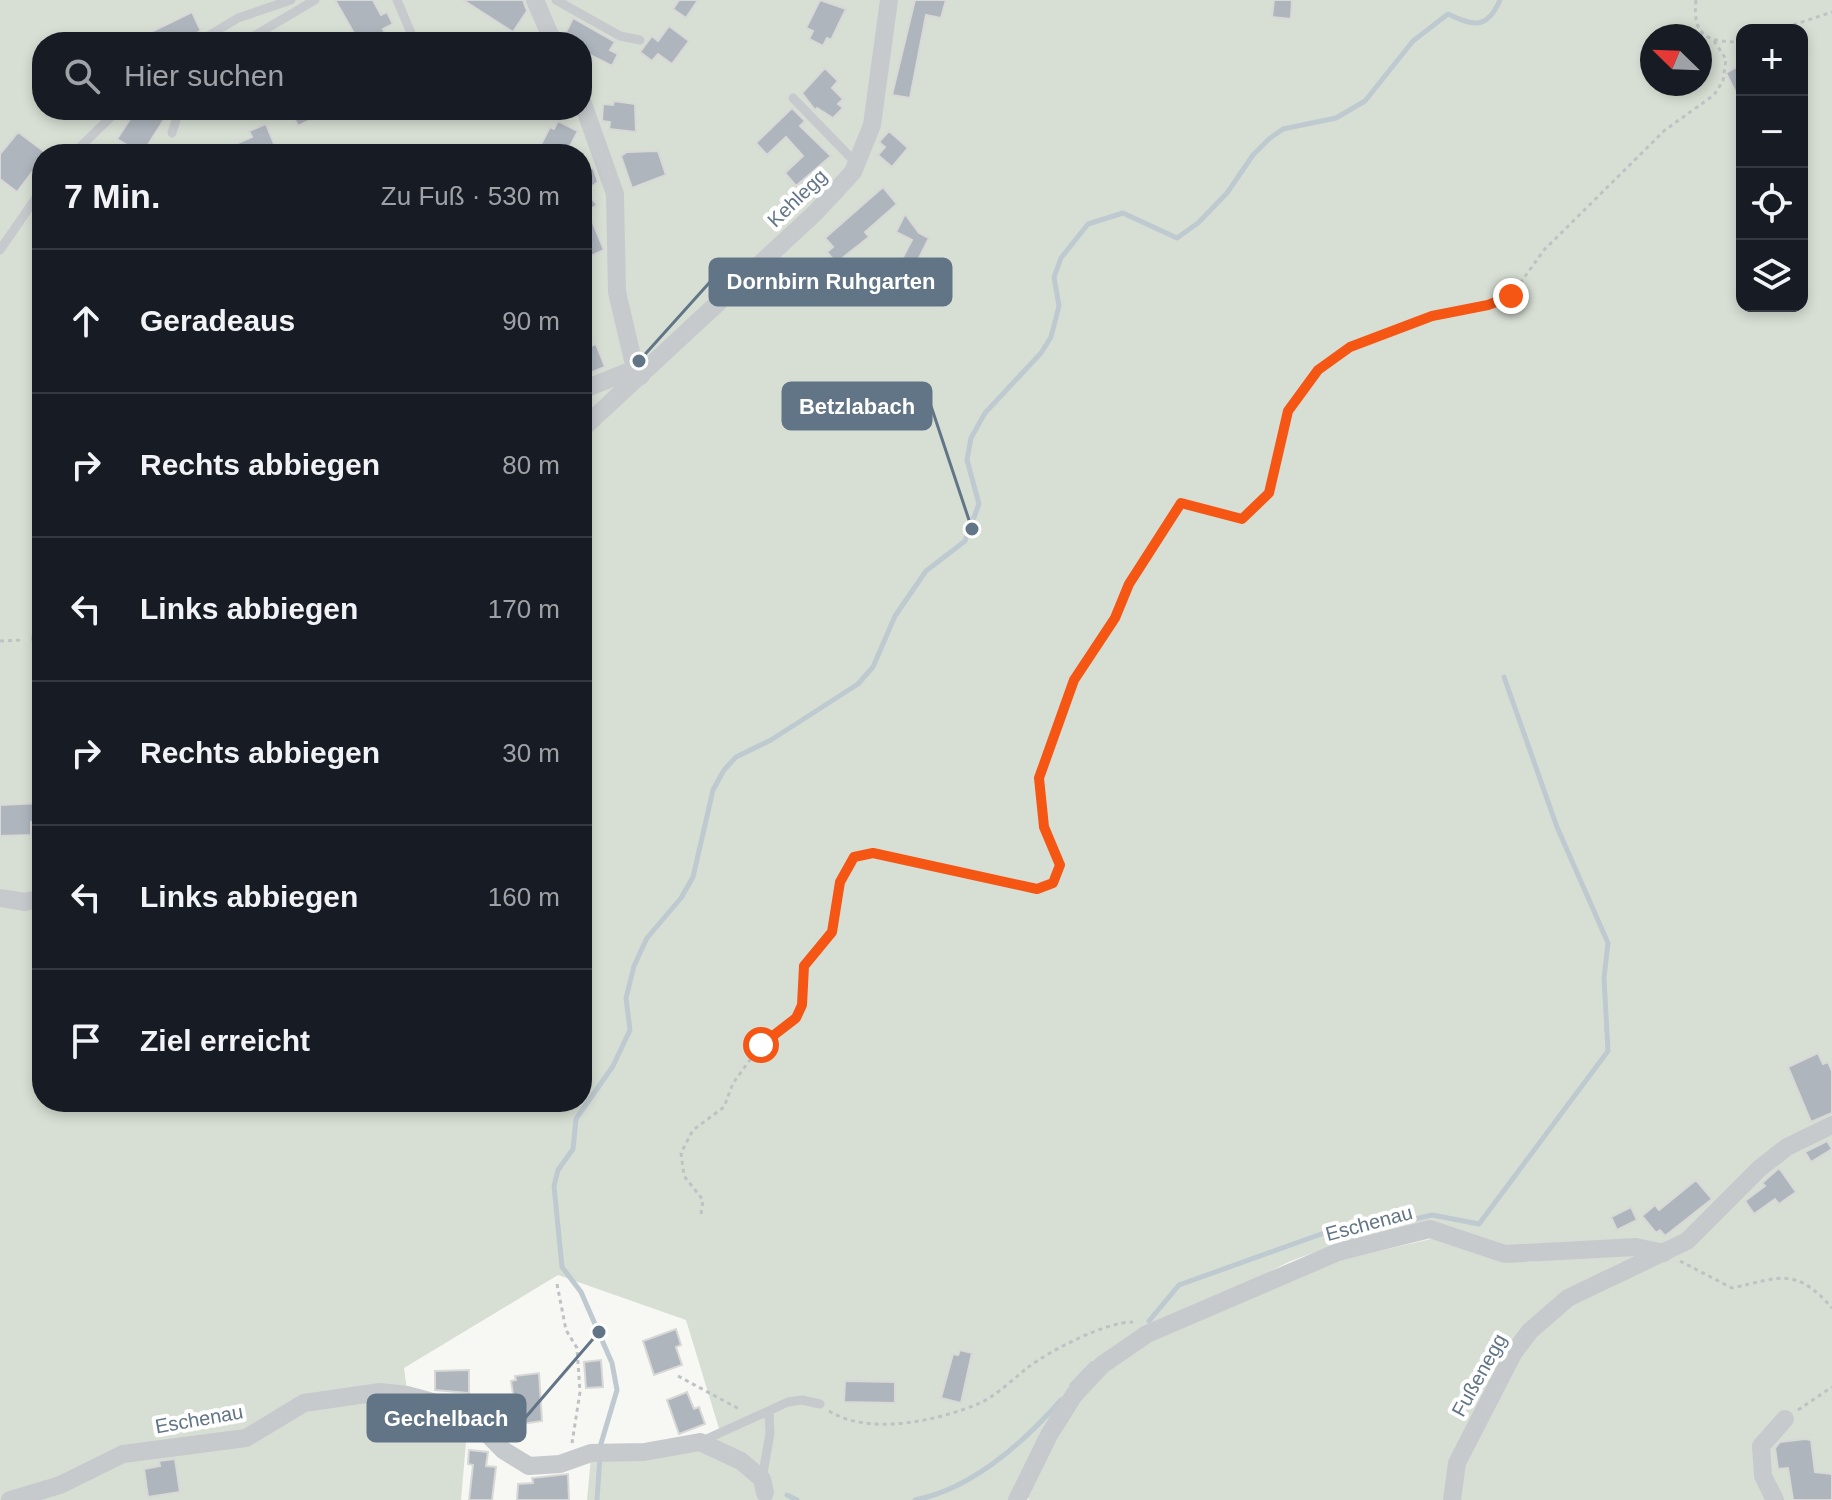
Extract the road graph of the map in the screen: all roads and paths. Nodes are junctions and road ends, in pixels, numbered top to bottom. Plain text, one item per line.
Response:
1 (291, 0) edge
2 (315, 0) edge
3 (397, 0) edge
4 (535, 0) edge
5 (556, 0) edge
6 (889, 0) edge
7 (1696, 0) edge
8 (1832, 12) edge
9 (1796, 24) edge
10 (215, 32) edge
11 (261, 32) edge
12 (411, 32) edge
13 (549, 32) edge
14 (640, 40) dead end
15 (1714, 41) junction
16 (1736, 42) edge
17 (793, 98) dead end
18 (108, 120) edge
19 (176, 120) edge
20 (589, 120) edge
21 (172, 133) dead end
22 (83, 144) edge
23 (857, 164) junction
24 (32, 204) edge
25 (0, 250) edge
26 (638, 373) junction
27 (592, 387) edge
28 (592, 419) edge
29 (32, 639) edge
30 (0, 641) edge
31 (0, 898) edge
32 (32, 900) edge
33 (1832, 1125) edge
34 (701, 1214) dead end
35 (1664, 1253) junction
36 (557, 1284) dead end
37 (1832, 1308) edge
38 (1141, 1328) dead end
39 (678, 1376) dead end
40 (1832, 1387) edge
41 (820, 1404) joint
42 (769, 1412) junction
43 (752, 1419) junction
44 (1785, 1419) joint
45 (572, 1432) dead end
46 (700, 1442) junction
47 (767, 1493) edge
48 (10, 1500) edge
49 (1017, 1500) edge
50 (1452, 1500) edge
51 (1775, 1500) edge

1 - 10 lane
2 - 11 lane
3 - 12 lane
4 - 13 street
5 - 14 lane
6 - 23 street, Kehlegg
7 - 15 path
8 - 9 path
15 - 16 path
15 - 34 path
17 - 23 lane
18 - 22 lane
19 - 21 lane
20 - 26 street
23 - 26 street, Kehlegg
24 - 25 lane
26 - 27 street, Kehlegg
26 - 28 street, Kehlegg
29 - 30 path
31 - 32 street
33 - 35 street
35 - 37 path
35 - 49 street, Eschenau
35 - 50 street, Fußenegg
36 - 45 path
38 - 41 path
39 - 43 path
40 - 44 path
41 - 42 lane
42 - 43 lane
42 - 47 lane
43 - 46 lane
44 - 51 street
46 - 47 street
46 - 48 street, Eschenau

